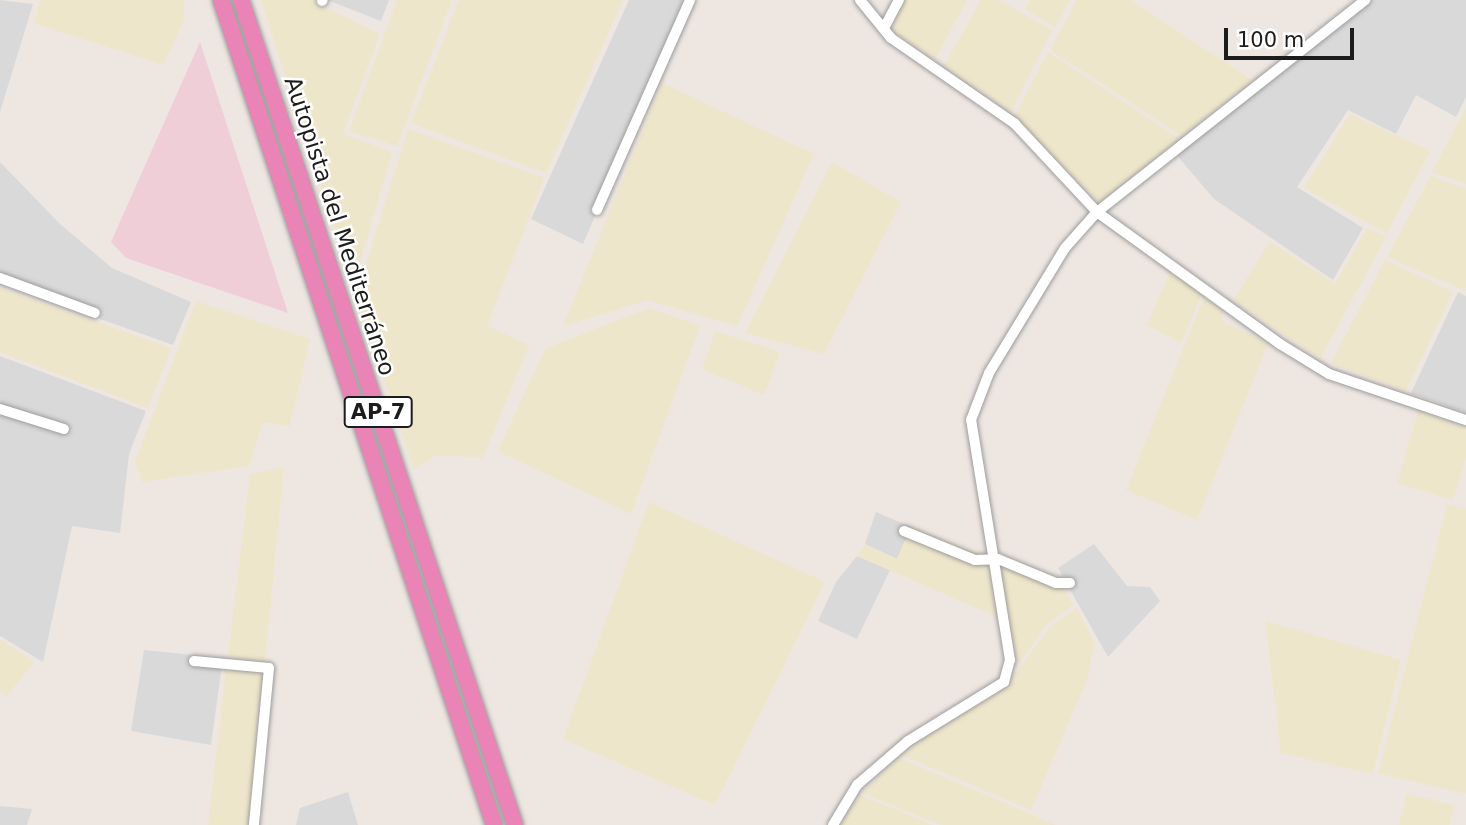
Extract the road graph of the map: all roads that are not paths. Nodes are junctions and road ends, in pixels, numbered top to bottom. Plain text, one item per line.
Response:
1 (221, 0) edge
2 (241, 0) edge
3 (690, 0) edge
4 (860, 0) edge
5 (900, 0) edge
6 (1365, 0) edge
7 (884, 28) junction
8 (597, 210) dead end
9 (1097, 212) junction
10 (0, 278) edge
11 (95, 313) dead end
12 (0, 410) edge
13 (1466, 420) edge
14 (64, 429) dead end
15 (904, 531) dead end
16 (992, 560) junction
17 (1070, 583) dead end
18 (194, 661) dead end
19 (254, 825) edge
20 (494, 825) edge
21 (515, 825) edge
22 (833, 825) edge

1 - 20 highway, Autopista del Mediterráneo / AP-7
2 - 21 highway, Autopista del Mediterráneo / AP-7
3 - 8 street
4 - 7 street
5 - 7 street
6 - 9 street
7 - 9 street
9 - 13 street
9 - 16 street
10 - 11 street
12 - 14 street
15 - 16 street
16 - 17 street
16 - 22 street
18 - 19 street

